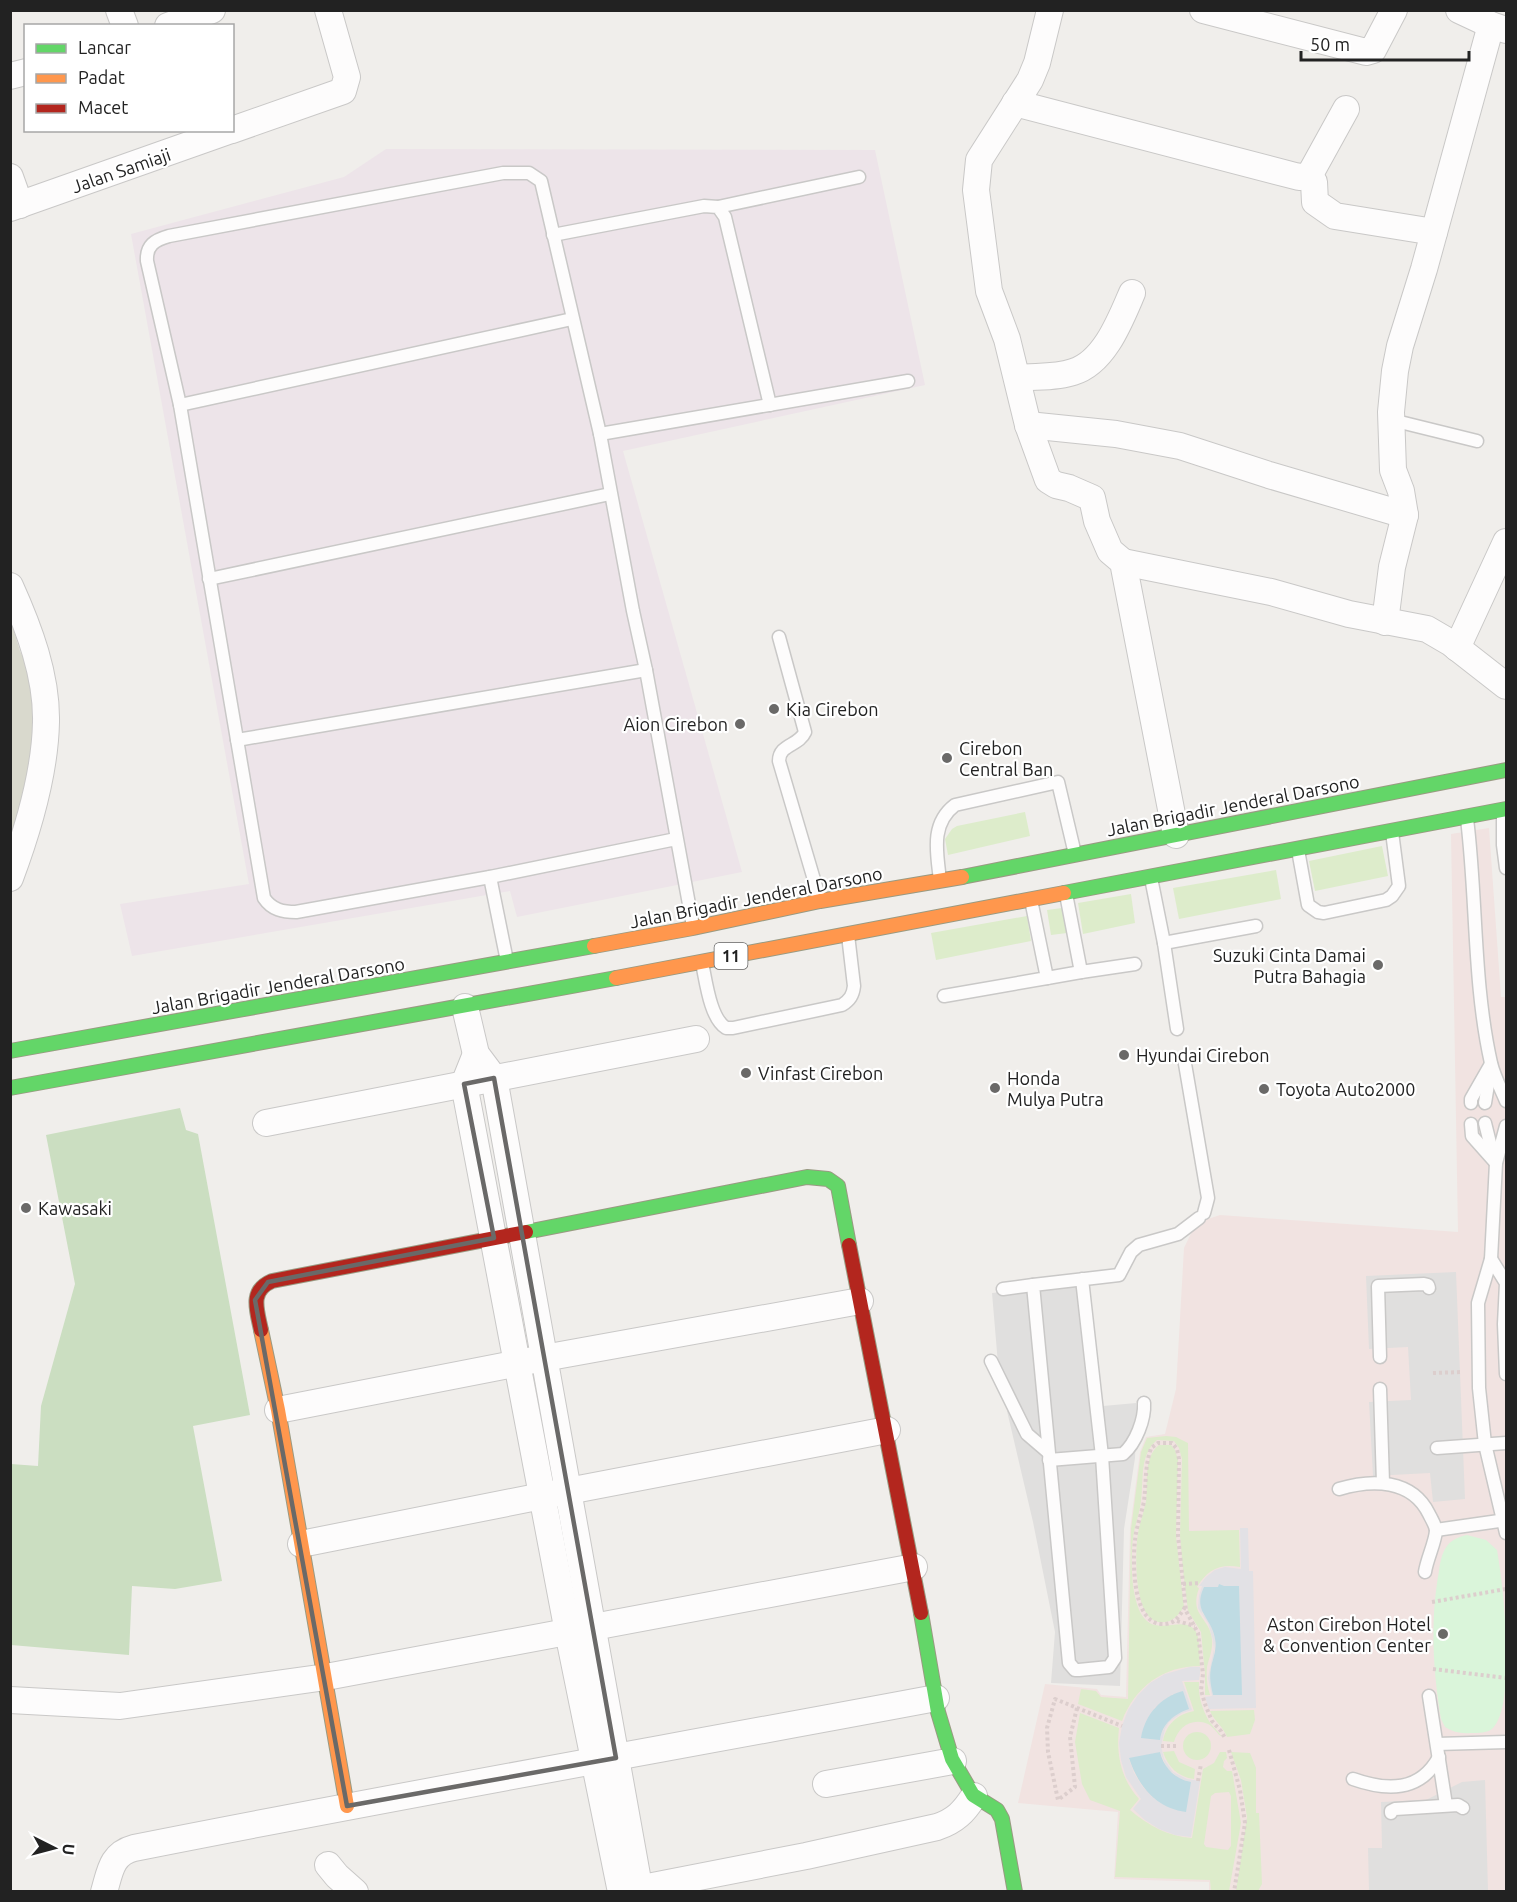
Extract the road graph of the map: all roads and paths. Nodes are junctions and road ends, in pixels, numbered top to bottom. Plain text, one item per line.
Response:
1 (212, 10) edge
2 (1050, 10) edge
3 (1203, 10) edge
4 (1394, 10) edge
5 (1459, 10) edge
6 (331, 22) edge
7 (174, 24) edge
8 (1498, 28) edge
9 (1015, 103) junction
10 (1346, 109) dead end
11 (234, 129) edge
12 (226, 132) edge
13 (1309, 176) junction
14 (10, 177) edge
15 (859, 177) dead end
16 (15, 207) edge
17 (718, 207) junction
18 (1434, 232) junction
19 (553, 235) junction
20 (1132, 293) dead end
21 (572, 319) junction
22 (1018, 378) junction
23 (908, 381) dead end
24 (180, 405) junction
25 (770, 405) junction
26 (1392, 417) junction
27 (1028, 425) junction
28 (600, 434) junction
29 (1477, 441) dead end
30 (610, 494) junction
31 (1405, 515) junction
32 (1506, 542) edge
33 (1123, 562) junction
34 (209, 579) junction
35 (10, 586) edge
36 (1385, 622) junction
37 (779, 638) dead end
38 (1457, 648) junction
39 (646, 670) junction
40 (1506, 686) edge
41 (237, 740) junction
42 (1506, 770) edge
43 (1504, 810) edge
44 (1466, 811) junction
45 (1392, 831) junction
46 (1176, 835) junction
47 (676, 839) junction
48 (1298, 849) junction
49 (1075, 854) junction
50 (1506, 868) edge
51 (490, 877) junction
52 (1151, 877) junction
53 (10, 878) edge
54 (941, 881) junction
55 (1066, 892) junction
56 (1031, 899) junction
57 (820, 901) junction
58 (1256, 926) dead end
59 (693, 928) junction
60 (848, 934) junction
61 (1164, 943) junction
62 (507, 962) junction
63 (701, 962) junction
64 (1135, 964) dead end
65 (1081, 972) junction
66 (1047, 978) junction
67 (944, 996) dead end
68 (465, 1007) junction
69 (1177, 1029) dead end
70 (696, 1039) dead end
71 (12, 1047) edge
72 (476, 1054) junction
73 (1184, 1058) dead end
74 (1491, 1064) junction
75 (494, 1078) junction
76 (1506, 1080) edge
77 (464, 1084) junction
78 (10, 1088) edge
79 (1506, 1101) edge
80 (1485, 1103) dead end
81 (1471, 1104) dead end
82 (266, 1123) dead end
83 (1485, 1123) dead end
84 (1472, 1124) dead end
85 (1506, 1126) edge
86 (1506, 1149) edge
87 (1496, 1163) junction
88 (521, 1232) junction
89 (494, 1239) junction
90 (1491, 1259) junction
91 (1082, 1279) junction
92 (1506, 1284) edge
93 (1033, 1286) junction
94 (1428, 1288) dead end
95 (1003, 1289) dead end
96 (860, 1301) junction
97 (1380, 1357) dead end
98 (544, 1358) junction
99 (991, 1361) dead end
100 (517, 1364) junction
101 (1479, 1371) junction
102 (1433, 1372) dead end
103 (1506, 1374) edge
104 (1380, 1389) dead end
105 (1144, 1403) dead end
106 (278, 1410) junction
107 (887, 1431) junction
108 (1506, 1443) edge
109 (1485, 1444) junction
110 (1437, 1448) dead end
111 (1049, 1456) junction
112 (1102, 1456) junction
113 (1383, 1483) junction
114 (1339, 1489) dead end
115 (568, 1491) junction
116 (542, 1496) junction
117 (1505, 1520) edge
118 (1436, 1530) junction
119 (1506, 1533) edge
120 (301, 1544) junction
121 (914, 1567) junction
122 (1425, 1572) dead end
123 (1201, 1583) dead end
124 (1183, 1584) junction
125 (1506, 1589) edge
126 (1432, 1602) dead end
127 (1185, 1607) junction
128 (1177, 1621) junction
129 (1196, 1627) junction
130 (580, 1630) junction
131 (1433, 1670) dead end
132 (326, 1677) junction
133 (1506, 1678) edge
134 (1429, 1696) dead end
135 (936, 1698) junction
136 (10, 1700) edge
137 (1077, 1708) junction
138 (1122, 1726) dead end
139 (1225, 1738) dead end
140 (1506, 1742) edge
141 (1437, 1744) junction
142 (1161, 1746) dead end
143 (1178, 1746) dead end
144 (1229, 1750) dead end
145 (1439, 1757) junction
146 (605, 1760) junction
147 (953, 1761) junction
148 (1201, 1764) dead end
149 (1353, 1779) dead end
150 (1198, 1781) dead end
151 (826, 1784) dead end
152 (974, 1796) junction
153 (1446, 1805) junction
154 (347, 1806) junction
155 (1463, 1808) dead end
156 (1391, 1814) dead end
157 (328, 1865) dead end
158 (630, 1891) edge
159 (104, 1892) edge
160 (355, 1892) edge
161 (1015, 1892) edge
162 (1234, 1892) edge

1 - 7 street
2 - 9 street
3 - 4 street
5 - 8 street
6 - 11 street, Jalan Samiaji
8 - 18 street
9 - 13 street
9 - 22 street
10 - 13 street
12 - 16 street, Jalan Samiaji
13 - 18 street
14 - 16 street
15 - 17 lane
17 - 19 lane
17 - 25 lane
18 - 26 street
19 - 21 lane
19 - 24 lane
20 - 22 street
21 - 24 lane
21 - 28 lane
22 - 27 street
23 - 25 lane
24 - 34 lane
25 - 28 lane
26 - 29 lane
26 - 31 street
27 - 31 street
27 - 33 street
28 - 30 lane
30 - 34 lane
30 - 39 lane
31 - 36 street
32 - 38 street
33 - 36 street
33 - 46 street
34 - 41 lane
35 - 53 street
36 - 38 street
37 - 57 lane
38 - 40 street
39 - 41 lane
39 - 47 lane
41 - 51 lane
42 - 46 main road, Jalan Brigadir Jenderal Darsono / 11
43 - 44 main road, 11
43 - 50 lane
44 - 45 main road, 11
44 - 74 lane
45 - 48 main road, 11
45 - 48 lane
46 - 49 main road, Jalan Brigadir Jenderal Darsono / 11
47 - 51 lane
47 - 59 lane
48 - 52 main road, 11
49 - 54 main road, Jalan Brigadir Jenderal Darsono / 11
49 - 54 lane
51 - 62 lane
52 - 55 main road, 11
52 - 61 lane
54 - 57 main road, Jalan Brigadir Jenderal Darsono / 11
55 - 56 main road, 11
55 - 65 lane
56 - 60 main road, 11
56 - 66 lane
57 - 59 main road, Jalan Brigadir Jenderal Darsono / 11
58 - 61 lane
59 - 62 main road, Jalan Brigadir Jenderal Darsono / 11
60 - 63 main road, 11
60 - 63 lane
61 - 69 lane
62 - 71 main road, Jalan Brigadir Jenderal Darsono / 11
63 - 68 main road, 11
64 - 65 lane
65 - 66 lane
66 - 67 lane
68 - 72 street
68 - 78 main road, 11
70 - 75 street
72 - 75 street
72 - 77 street
73 - 91 lane
74 - 76 lane
74 - 79 lane
74 - 80 lane
74 - 81 lane
75 - 77 street
75 - 88 street
77 - 82 street
77 - 89 street
83 - 87 lane
84 - 87 lane
85 - 87 lane
86 - 87 lane
87 - 90 lane
88 - 89 main road
88 - 96 main road
88 - 98 street
89 - 100 street
89 - 106 main road
90 - 92 lane
90 - 101 lane
91 - 93 lane
91 - 112 lane
92 - 103 lane
93 - 95 lane
93 - 111 lane
94 - 97 lane
96 - 98 street
96 - 107 main road
98 - 100 street
98 - 115 street
99 - 111 lane
100 - 106 street
100 - 116 street
101 - 102 path
101 - 109 lane
104 - 113 lane
105 - 112 lane
106 - 120 main road
107 - 115 street
107 - 121 main road
108 - 109 lane
109 - 110 lane
109 - 117 lane
111 - 112 lane
111 - 112 lane
113 - 114 lane
113 - 118 lane
115 - 116 street
115 - 130 street
116 - 120 street
116 - 130 street
117 - 118 lane
117 - 119 lane
118 - 122 lane
120 - 132 main road
121 - 130 street
121 - 135 main road
123 - 124 path
124 - 127 path
124 - 128 path
125 - 126 path
127 - 128 path
127 - 129 path
128 - 129 path
129 - 139 path
130 - 132 street
130 - 146 street
131 - 133 path
132 - 136 street
132 - 154 main road
134 - 141 lane
135 - 146 street
135 - 147 main road
137 - 137 path
137 - 138 path
140 - 141 lane
141 - 145 lane
142 - 143 path
144 - 162 path
145 - 149 lane
145 - 153 lane
146 - 154 street
146 - 158 street
147 - 151 street
147 - 152 main road
148 - 150 path
152 - 158 street
152 - 161 main road
153 - 155 lane
153 - 156 lane
154 - 159 street
157 - 160 street

